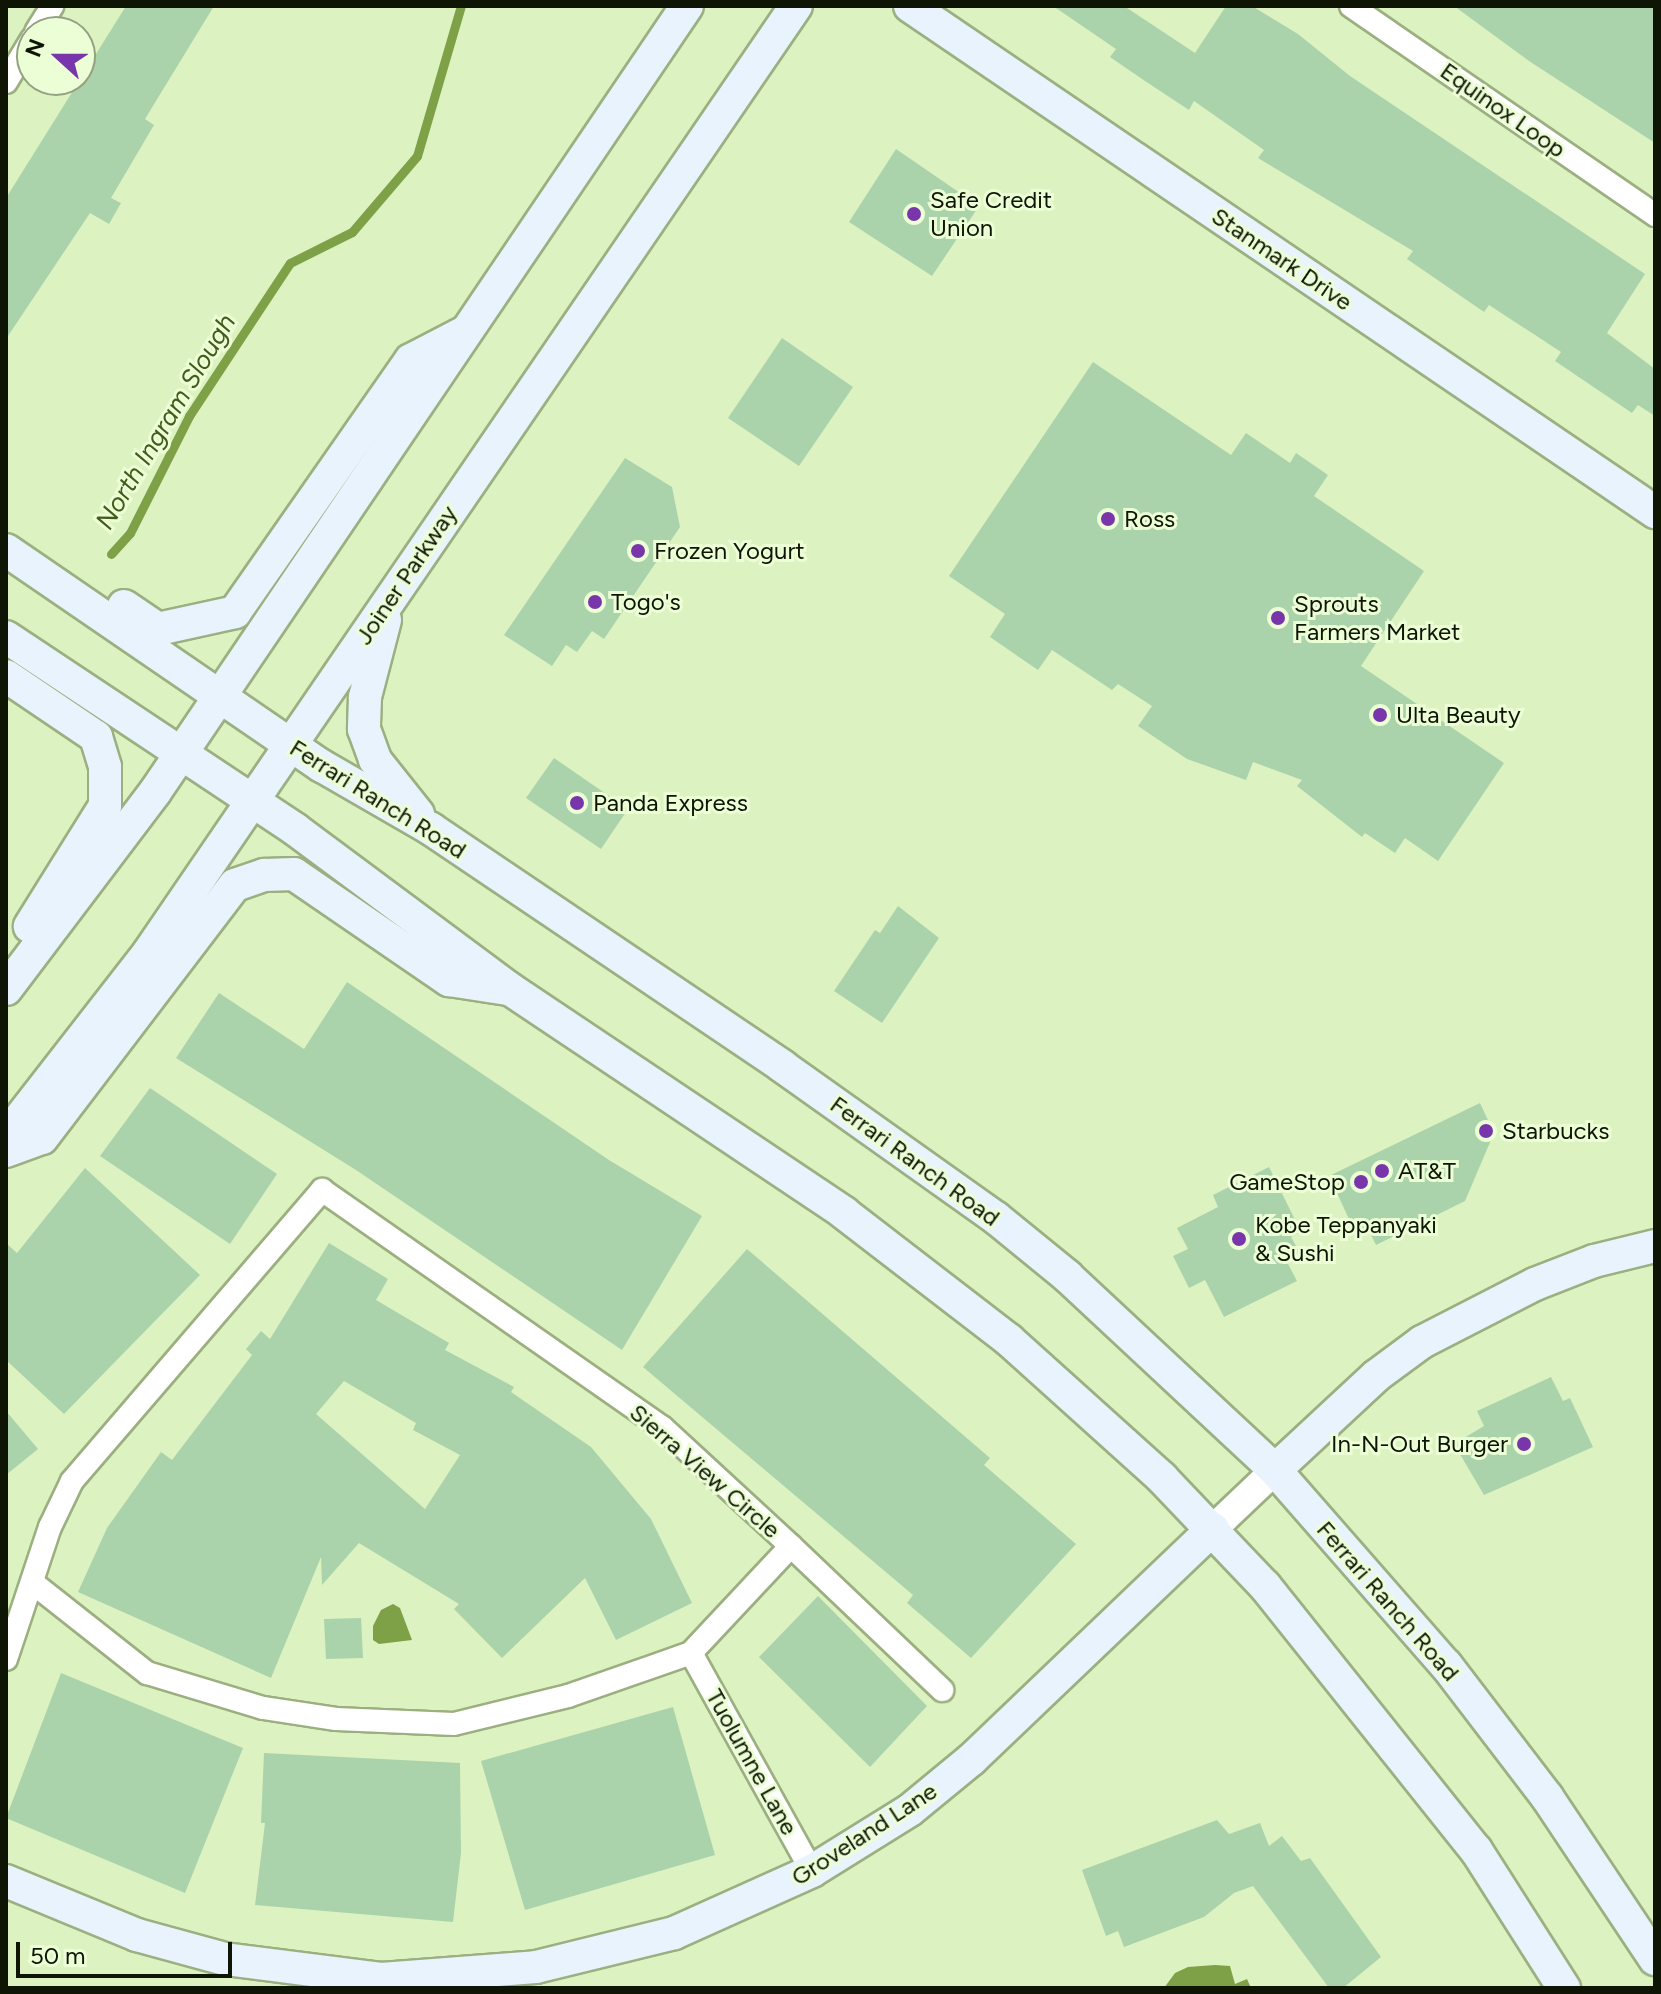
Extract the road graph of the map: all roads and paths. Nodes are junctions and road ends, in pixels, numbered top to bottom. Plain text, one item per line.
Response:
1 (687, 6) edge
2 (796, 6) edge
3 (910, 6) edge
4 (1351, 6) edge
5 (1655, 215) edge
6 (465, 332) junction
7 (1655, 512) edge
8 (6, 525) edge
9 (6, 550) edge
10 (392, 595) junction
11 (6, 637) edge
12 (6, 676) edge
13 (219, 696) junction
14 (290, 745) junction
15 (180, 754) junction
16 (252, 801) junction
17 (431, 829) junction
18 (6, 964) edge
19 (6, 989) edge
20 (510, 989) junction
21 (6, 1136) edge
22 (6, 1151) edge
23 (1655, 1246) edge
24 (1275, 1470) junction
25 (1213, 1529) junction
26 (791, 1546) junction
27 (33, 1583) junction
28 (691, 1653) junction
29 (6, 1659) edge
30 (942, 1690) dead end
31 (812, 1871) junction
32 (6, 1881) edge
33 (1655, 1959) edge
34 (380, 1985) edge
35 (1564, 1988) edge

1 - 6 main road
2 - 10 main road, Joiner Parkway
3 - 7 main road, Stanmark Drive
4 - 5 street, Equinox Loop
6 - 8 main road
6 - 13 main road
9 - 13 main road, Ferrari Ranch Road
10 - 14 main road, Joiner Parkway
10 - 17 main road
11 - 15 main road
12 - 18 main road
13 - 14 main road, Ferrari Ranch Road
13 - 15 main road
14 - 16 main road, Joiner Parkway
14 - 17 main road, Ferrari Ranch Road
15 - 16 main road
15 - 19 main road
16 - 20 main road
16 - 21 main road, Joiner Parkway
17 - 24 main road, Ferrari Ranch Road
20 - 22 main road
20 - 25 main road
23 - 24 main road, Groveland Lane
24 - 25 street, Groveland Lane
24 - 33 main road, Ferrari Ranch Road
25 - 31 main road, Groveland Lane
25 - 35 main road
26 - 27 street, Sierra View Circle
26 - 28 street, Sierra View Circle
26 - 30 street
27 - 28 street, Sierra View Circle
27 - 29 street
28 - 31 street, Tuolumne Lane
31 - 34 main road, Groveland Lane
32 - 34 main road, Groveland Lane

